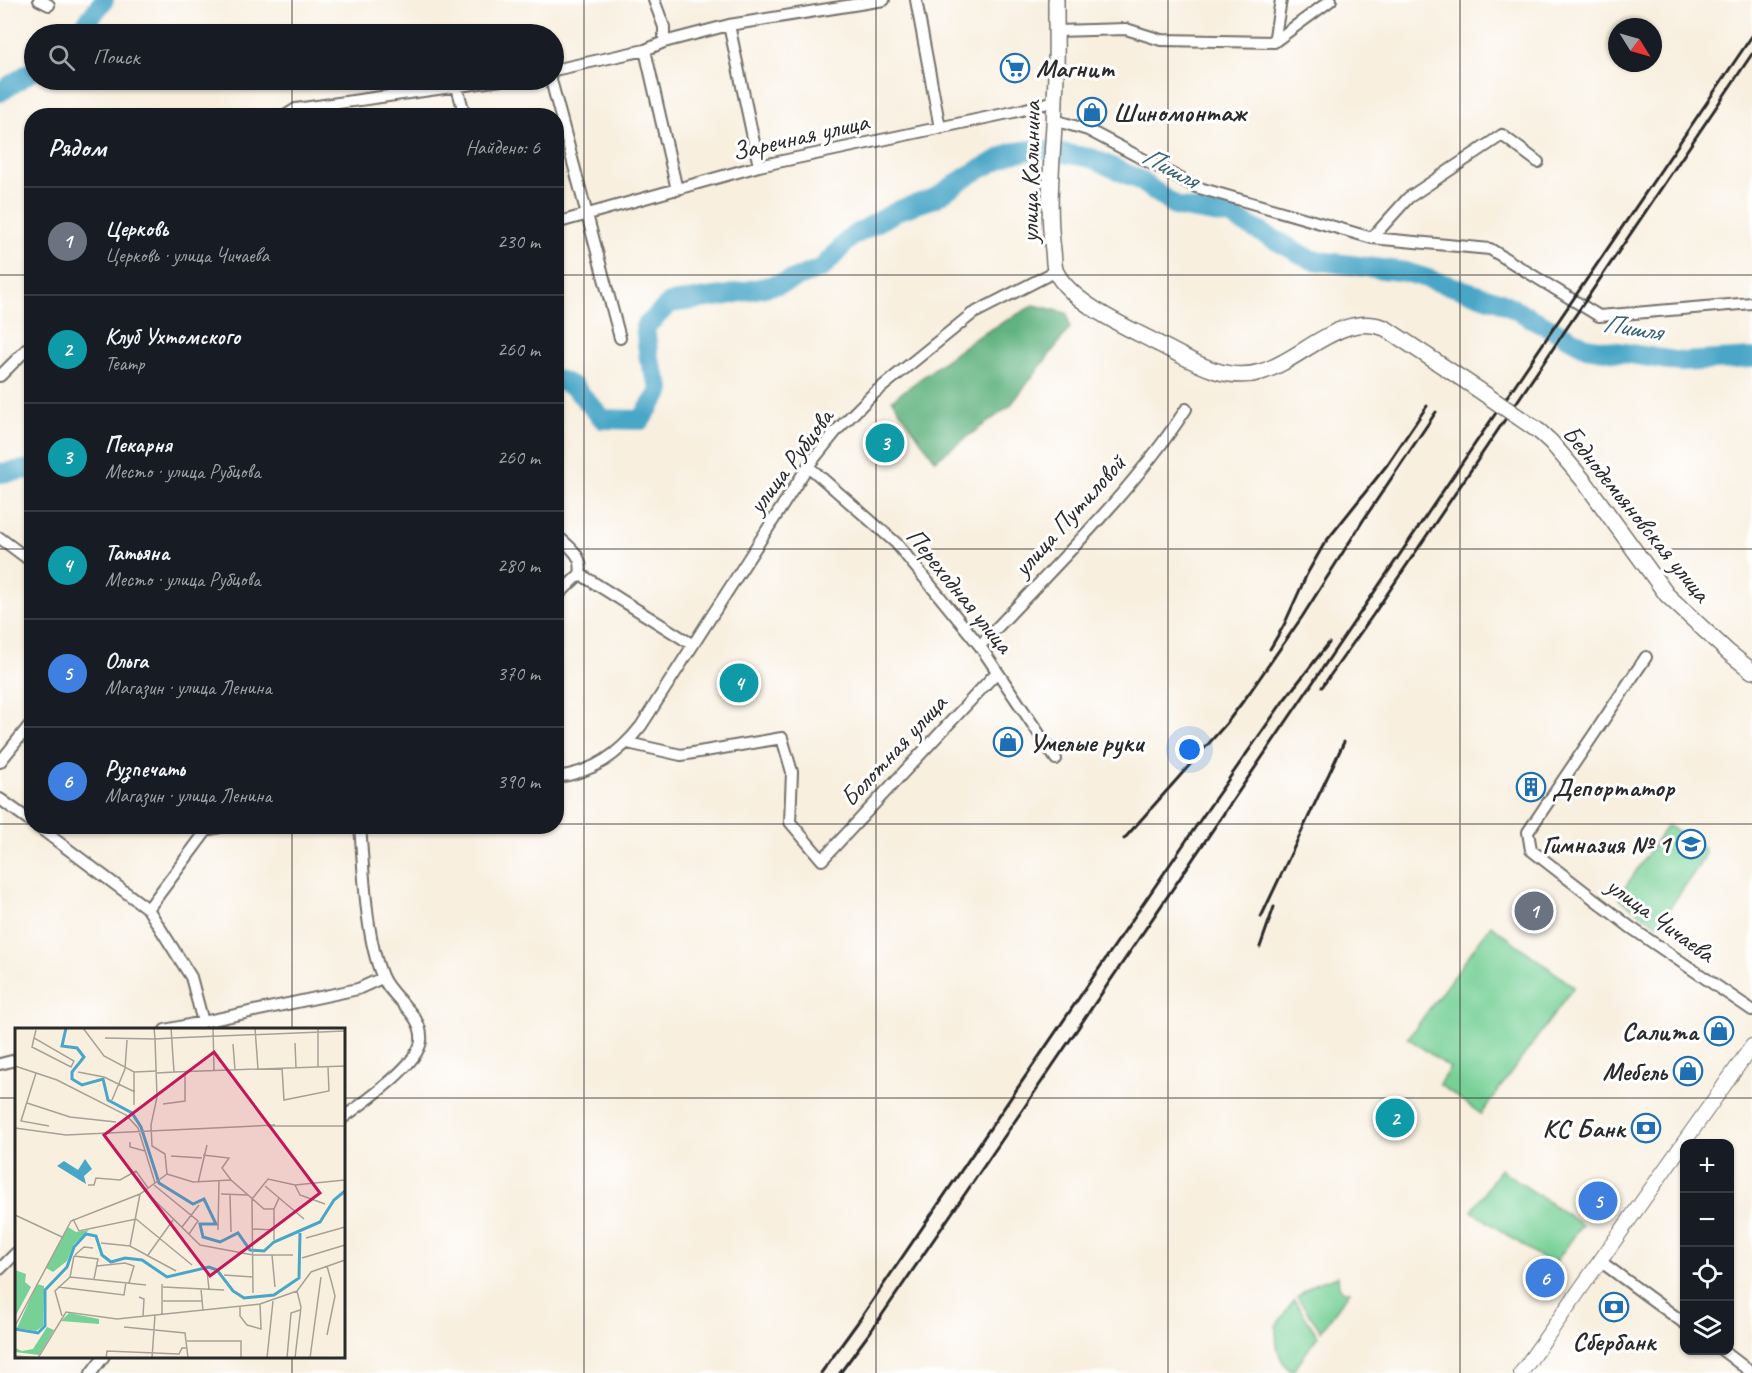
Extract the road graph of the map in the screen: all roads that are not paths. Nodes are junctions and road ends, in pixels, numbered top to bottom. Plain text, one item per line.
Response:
1 (654, 0) edge
2 (884, 0) edge
3 (916, 0) edge
4 (1056, 0) edge
5 (1281, 0) edge
6 (1331, 0) edge
7 (729, 25) junction
8 (1056, 31) junction
9 (664, 42) junction
10 (1274, 42) junction
11 (645, 50) junction
12 (564, 68) edge
13 (435, 90) edge
14 (458, 90) edge
15 (554, 90) edge
16 (1055, 100) junction
17 (303, 108) edge
18 (463, 108) edge
19 (558, 108) edge
20 (1053, 127) junction
21 (940, 128) junction
22 (564, 129) edge
23 (1538, 162) dead end
24 (759, 166) junction
25 (677, 190) junction
26 (587, 216) junction
27 (564, 221) edge
28 (1371, 237) junction
29 (1056, 272) junction
30 (1752, 303) edge
31 (620, 338) dead end
32 (24, 352) edge
33 (0, 376) edge
34 (1186, 409) dead end
35 (808, 466) junction
36 (0, 538) edge
37 (564, 542) edge
38 (24, 556) edge
39 (580, 574) junction
40 (564, 589) edge
41 (693, 645) junction
42 (980, 646) junction
43 (1647, 657) dead end
44 (1752, 671) edge
45 (998, 672) junction
46 (24, 732) edge
47 (628, 743) junction
48 (1056, 759) dead end
49 (0, 762) edge
50 (564, 776) edge
51 (0, 799) edge
52 (24, 816) edge
53 (48, 834) edge
54 (204, 834) edge
55 (361, 834) edge
56 (148, 909) junction
57 (382, 978) junction
58 (1752, 1010) edge
59 (203, 1022) junction
60 (170, 1028) edge
61 (1752, 1046) edge
62 (15, 1060) edge
63 (0, 1064) edge
64 (345, 1116) edge
65 (15, 1254) edge
66 (1600, 1261) junction
67 (0, 1269) edge
68 (1680, 1320) edge
69 (1729, 1355) edge
70 (103, 1358) edge
71 (92, 1373) edge
72 (1521, 1373) edge
73 (1752, 1373) edge

1 - 9 street
2 - 7 street
3 - 21 street
4 - 8 main road, улица Калинина
5 - 10 street
6 - 10 street
7 - 9 street
7 - 24 street
8 - 10 street
8 - 16 main road, улица Калинина
9 - 11 street
11 - 12 street
11 - 25 street
13 - 17 street
14 - 18 street
15 - 19 street
16 - 20 main road, улица Калинина
16 - 21 street, Заречная улица
20 - 28 street
20 - 29 main road, улица Калинина
21 - 24 street, Заречная улица
22 - 26 street
23 - 28 street
24 - 25 street, Заречная улица
25 - 26 street, Заречная улица
26 - 27 street, Заречная улица
26 - 31 street
28 - 30 street
29 - 35 street, улица Рубцова
29 - 44 main road, Беднодемьяновская улица, bridge
32 - 33 street
34 - 42 street, улица Путиловой
35 - 41 street, улица Рубцова
35 - 42 street, Переходная улица
36 - 38 street
37 - 39 street
39 - 40 street
39 - 41 street
41 - 47 street, улица Рубцова
42 - 45 street, Переходная улица
43 - 58 street, улица Чичаева
45 - 47 street, Болотная улица
45 - 48 street, Переходная улица
46 - 49 street
47 - 50 street
51 - 52 street
53 - 56 street
54 - 56 street
55 - 57 street
56 - 59 street
57 - 59 street
57 - 64 street
59 - 60 street
61 - 66 street
62 - 63 street
65 - 67 street
66 - 68 street
66 - 72 street
69 - 73 street
70 - 71 street

